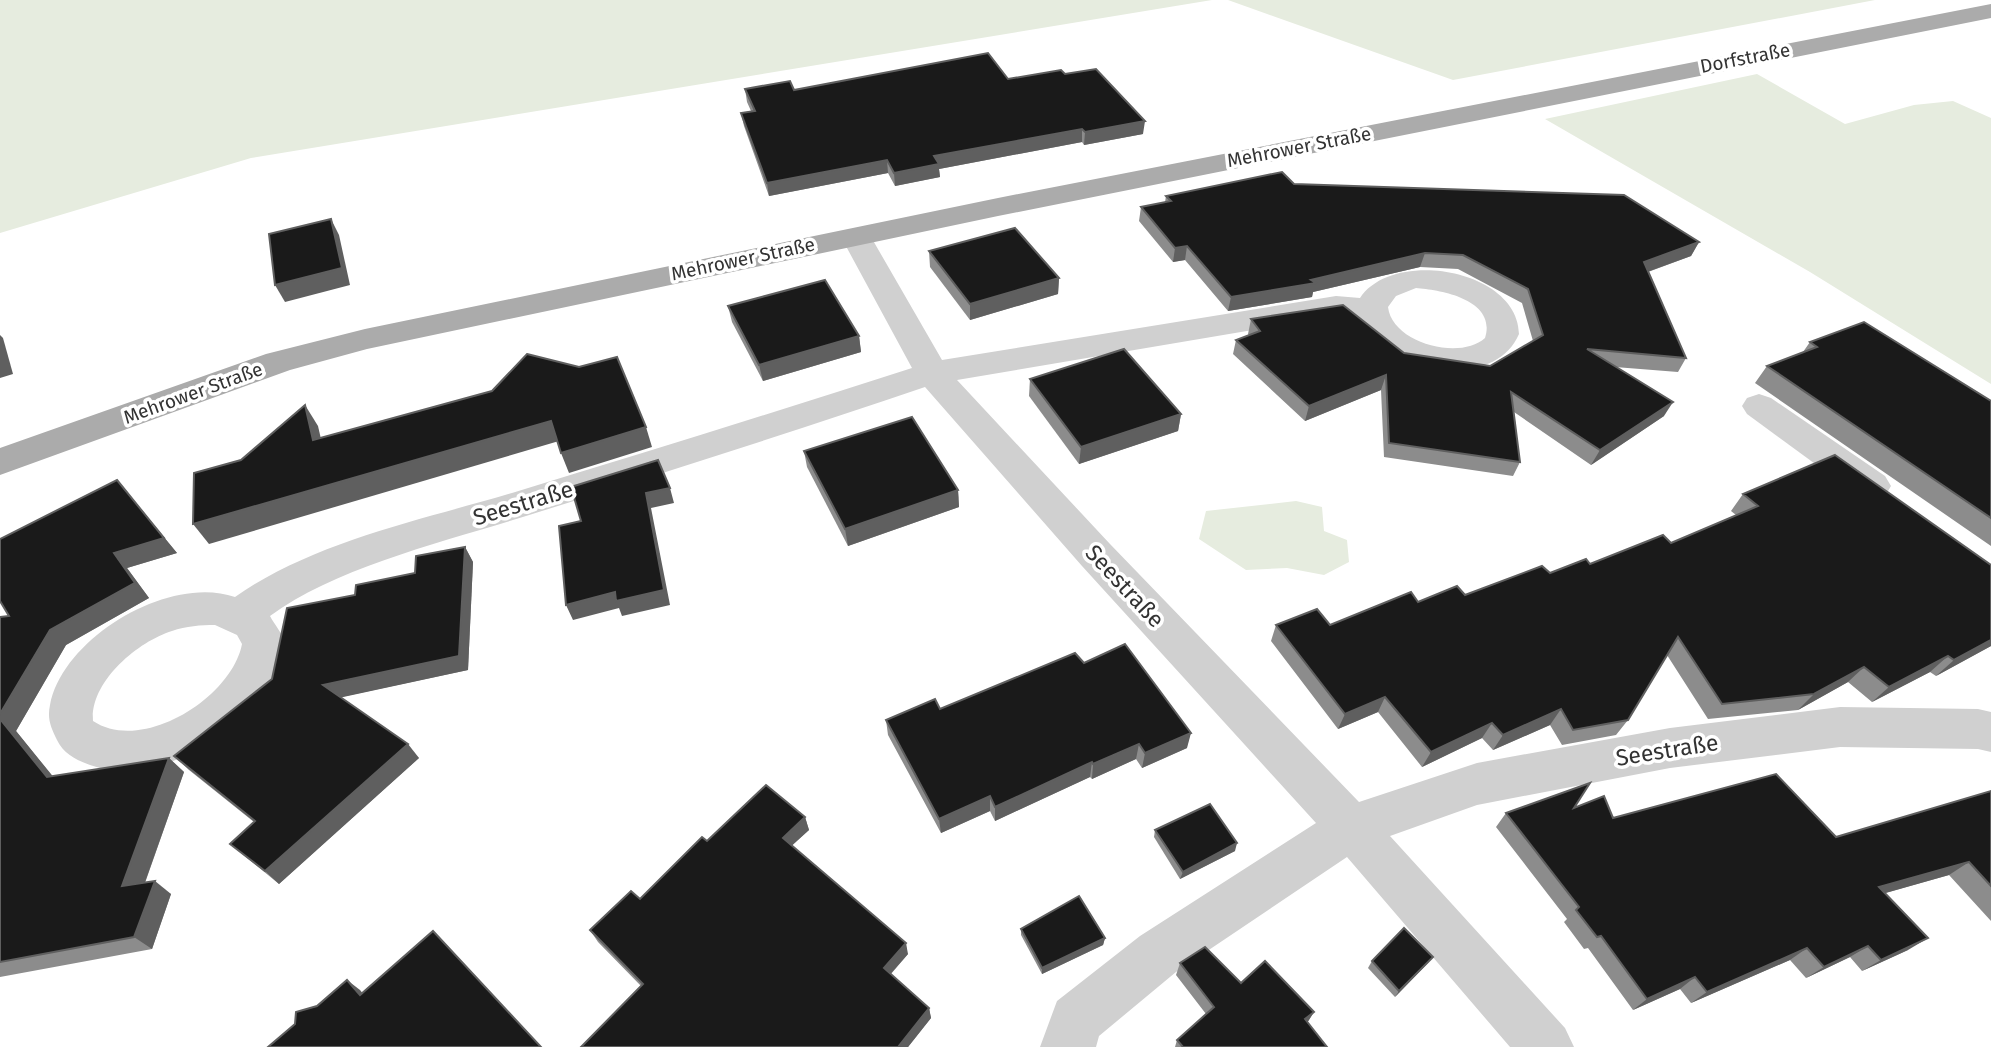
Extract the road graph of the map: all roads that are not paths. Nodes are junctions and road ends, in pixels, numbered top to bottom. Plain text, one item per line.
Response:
1 (1991, 11) edge
2 (1500, 106) joint
3 (856, 237) junction
4 (1371, 309) dead end
5 (932, 373) junction
6 (1759, 407) dead end
7 (0, 462) edge
8 (1903, 508) edge
9 (242, 614) dead end
10 (1991, 732) edge
11 (1351, 827) junction
12 (1068, 1047) edge
13 (1546, 1047) edge

1 - 2 main road, Dorfstraße
2 - 3 main road, Mehrower Straße
3 - 5 street, Seestraße
3 - 7 main road, Mehrower Straße
4 - 5 street, Seestraße
5 - 9 street, Seestraße
5 - 11 street, Seestraße
6 - 8 street
10 - 11 street, Seestraße
11 - 12 street, Seestraße
11 - 13 street, Seestraße

